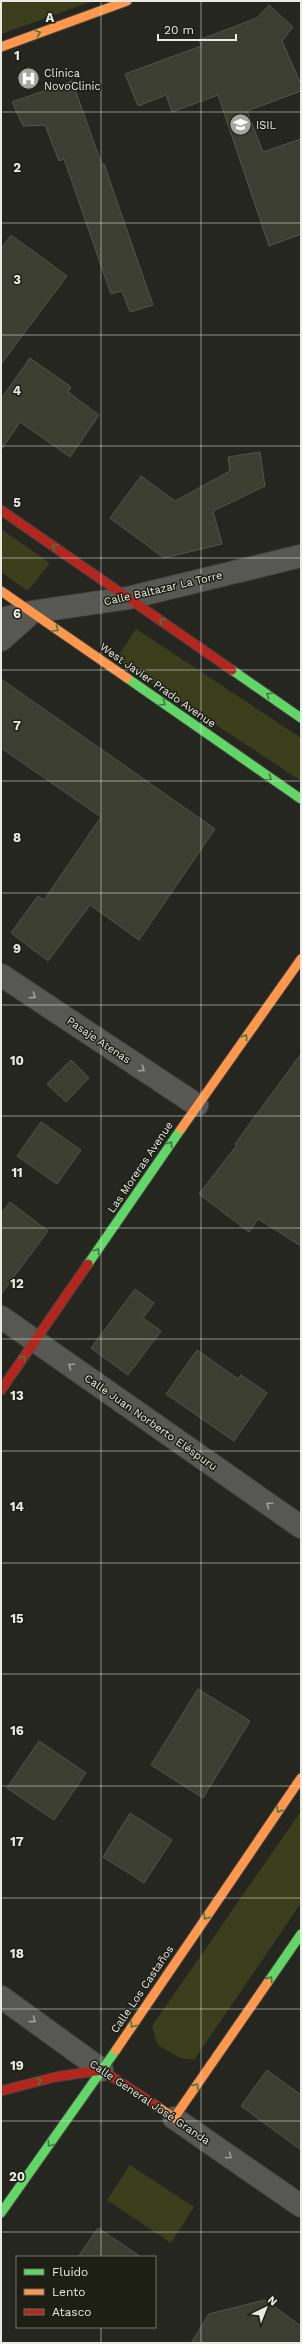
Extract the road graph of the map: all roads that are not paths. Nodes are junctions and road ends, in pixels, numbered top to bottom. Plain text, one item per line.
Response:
1 (127, 1) edge
2 (1, 47) edge
3 (1, 510) edge
4 (301, 556) edge
5 (1, 591) edge
6 (128, 598) junction
7 (32, 612) junction
8 (1, 619) edge
9 (1, 640) edge
10 (301, 718) edge
11 (301, 800) edge
12 (301, 959) edge
13 (1, 975) edge
14 (197, 1105) junction
15 (1, 1317) edge
16 (35, 1341) junction
17 (1, 1390) edge
18 (301, 1527) edge
19 (301, 1778) edge
20 (301, 1934) edge
21 (1, 1997) edge
22 (102, 2070) junction
23 (1, 2091) edge
24 (174, 2118) junction
25 (301, 2206) edge
26 (1, 2213) edge

2 -> 1 street
6 -> 3 street
4 - 6 street, Calle Baltazar La Torre
5 - 7 street, West Javier Prado Avenue
6 - 7 street, Calle Baltazar La Torre
10 -> 6 street
7 - 8 street, Calle Baltazar La Torre
7 - 9 street
7 -> 11 street, West Javier Prado Avenue
14 -> 12 street, Las Moreras Avenue
13 -> 14 street, Pasaje Atenas
16 -> 14 street, Las Moreras Avenue
15 - 16 street, Calle Juan Norberto Eléspuru
17 -> 16 street, Las Moreras Avenue
18 -> 16 street, Calle Juan Norberto Eléspuru
19 -> 22 street, Calle Los Castaños
24 -> 20 street
21 -> 22 street, Calle General José Granda
23 -> 22 street
22 - 24 street, Calle General José Granda
22 -> 26 street, Calle Los Castaños
24 -> 25 street, Calle General José Granda

